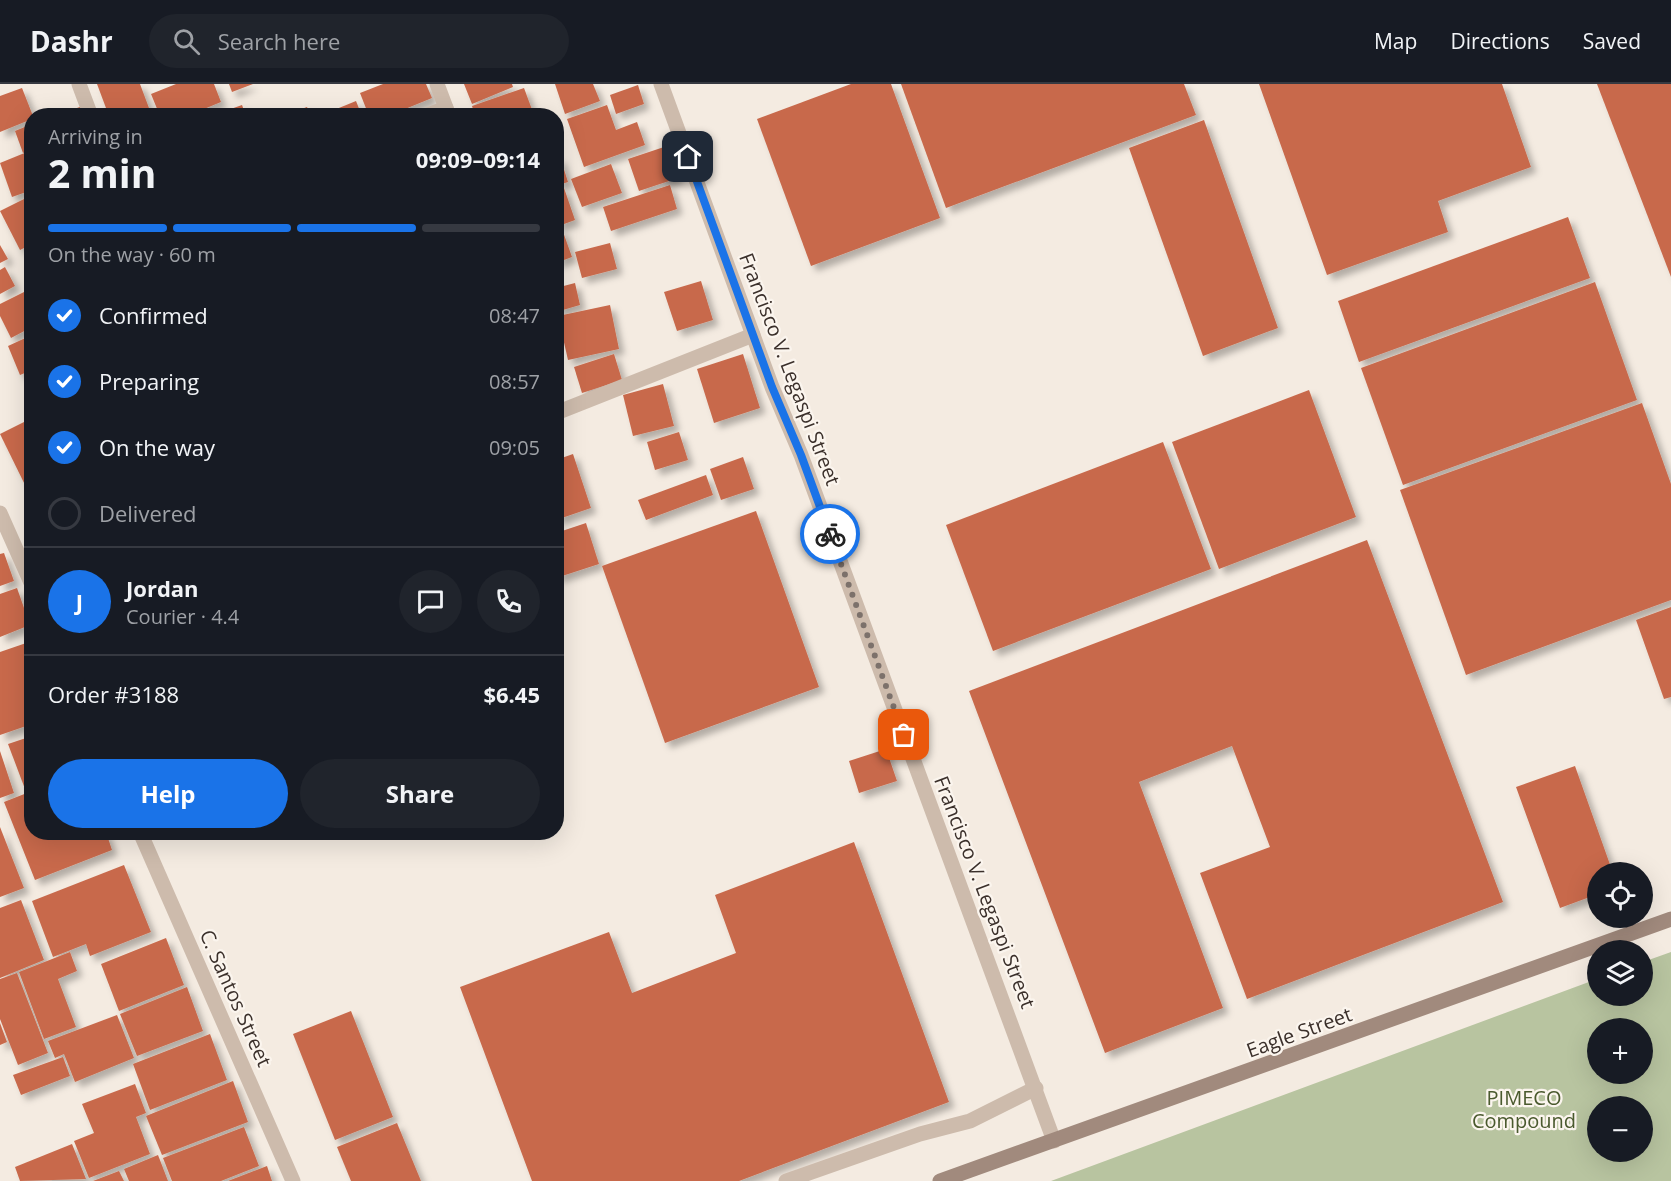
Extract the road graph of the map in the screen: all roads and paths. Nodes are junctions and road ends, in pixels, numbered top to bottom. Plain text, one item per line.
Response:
1 (79, 84) edge
2 (437, 84) edge
3 (661, 84) edge
4 (88, 108) edge
5 (446, 108) edge
6 (753, 335) junction
7 (564, 408) edge
8 (0, 513) edge
9 (24, 567) edge
10 (144, 840) edge
11 (1671, 919) edge
12 (1036, 1088) junction
13 (1054, 1141) junction
14 (293, 1181) edge
15 (786, 1181) edge
16 (940, 1181) edge

1 - 4 street
2 - 5 street
3 - 6 street, Francisco V. Legaspi Street
6 - 7 street
6 - 12 street, Francisco V. Legaspi Street
8 - 9 street
10 - 14 street, C. Santos Street
11 - 13 main road, Eagle Street
12 - 13 street, Francisco V. Legaspi Street
12 - 15 street
13 - 16 main road, Eagle Street

